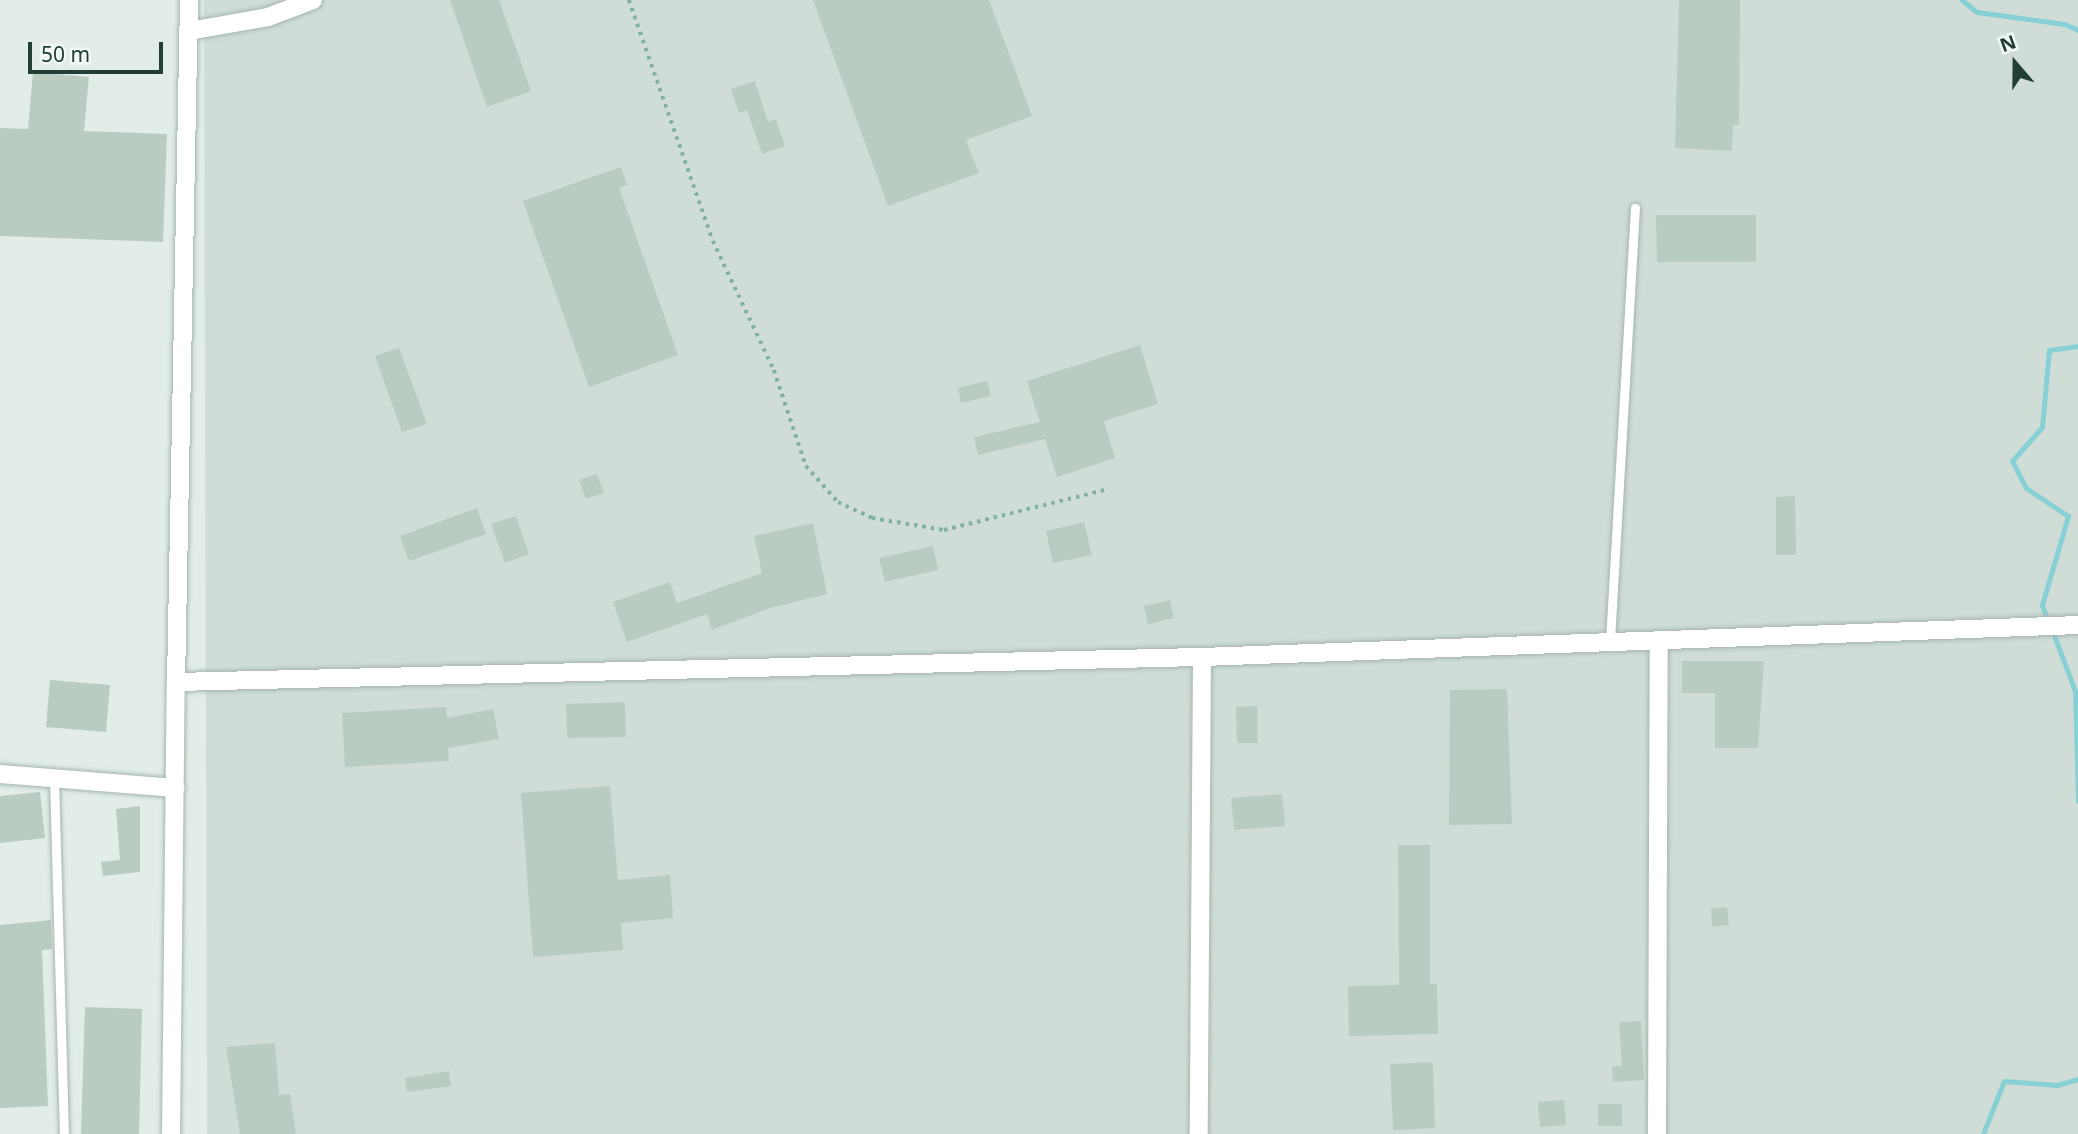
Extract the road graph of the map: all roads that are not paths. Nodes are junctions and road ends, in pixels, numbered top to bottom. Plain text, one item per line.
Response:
1 (190, 0) edge
2 (313, 0) edge
3 (189, 31) junction
4 (1635, 208) dead end
5 (2077, 625) edge
6 (1659, 640) junction
7 (1610, 641) junction
8 (1202, 657) junction
9 (176, 682) junction
10 (0, 774) edge
11 (54, 778) junction
12 (175, 788) junction
13 (64, 1134) edge
14 (171, 1134) edge
15 (1199, 1134) edge
16 (1657, 1134) edge

1 - 3 street
2 - 3 street
3 - 9 street
4 - 7 lane
5 - 6 street
6 - 7 street
6 - 16 street
7 - 8 street
8 - 9 street
8 - 15 street
9 - 12 street
10 - 11 street
11 - 12 street
11 - 13 lane
12 - 14 street

